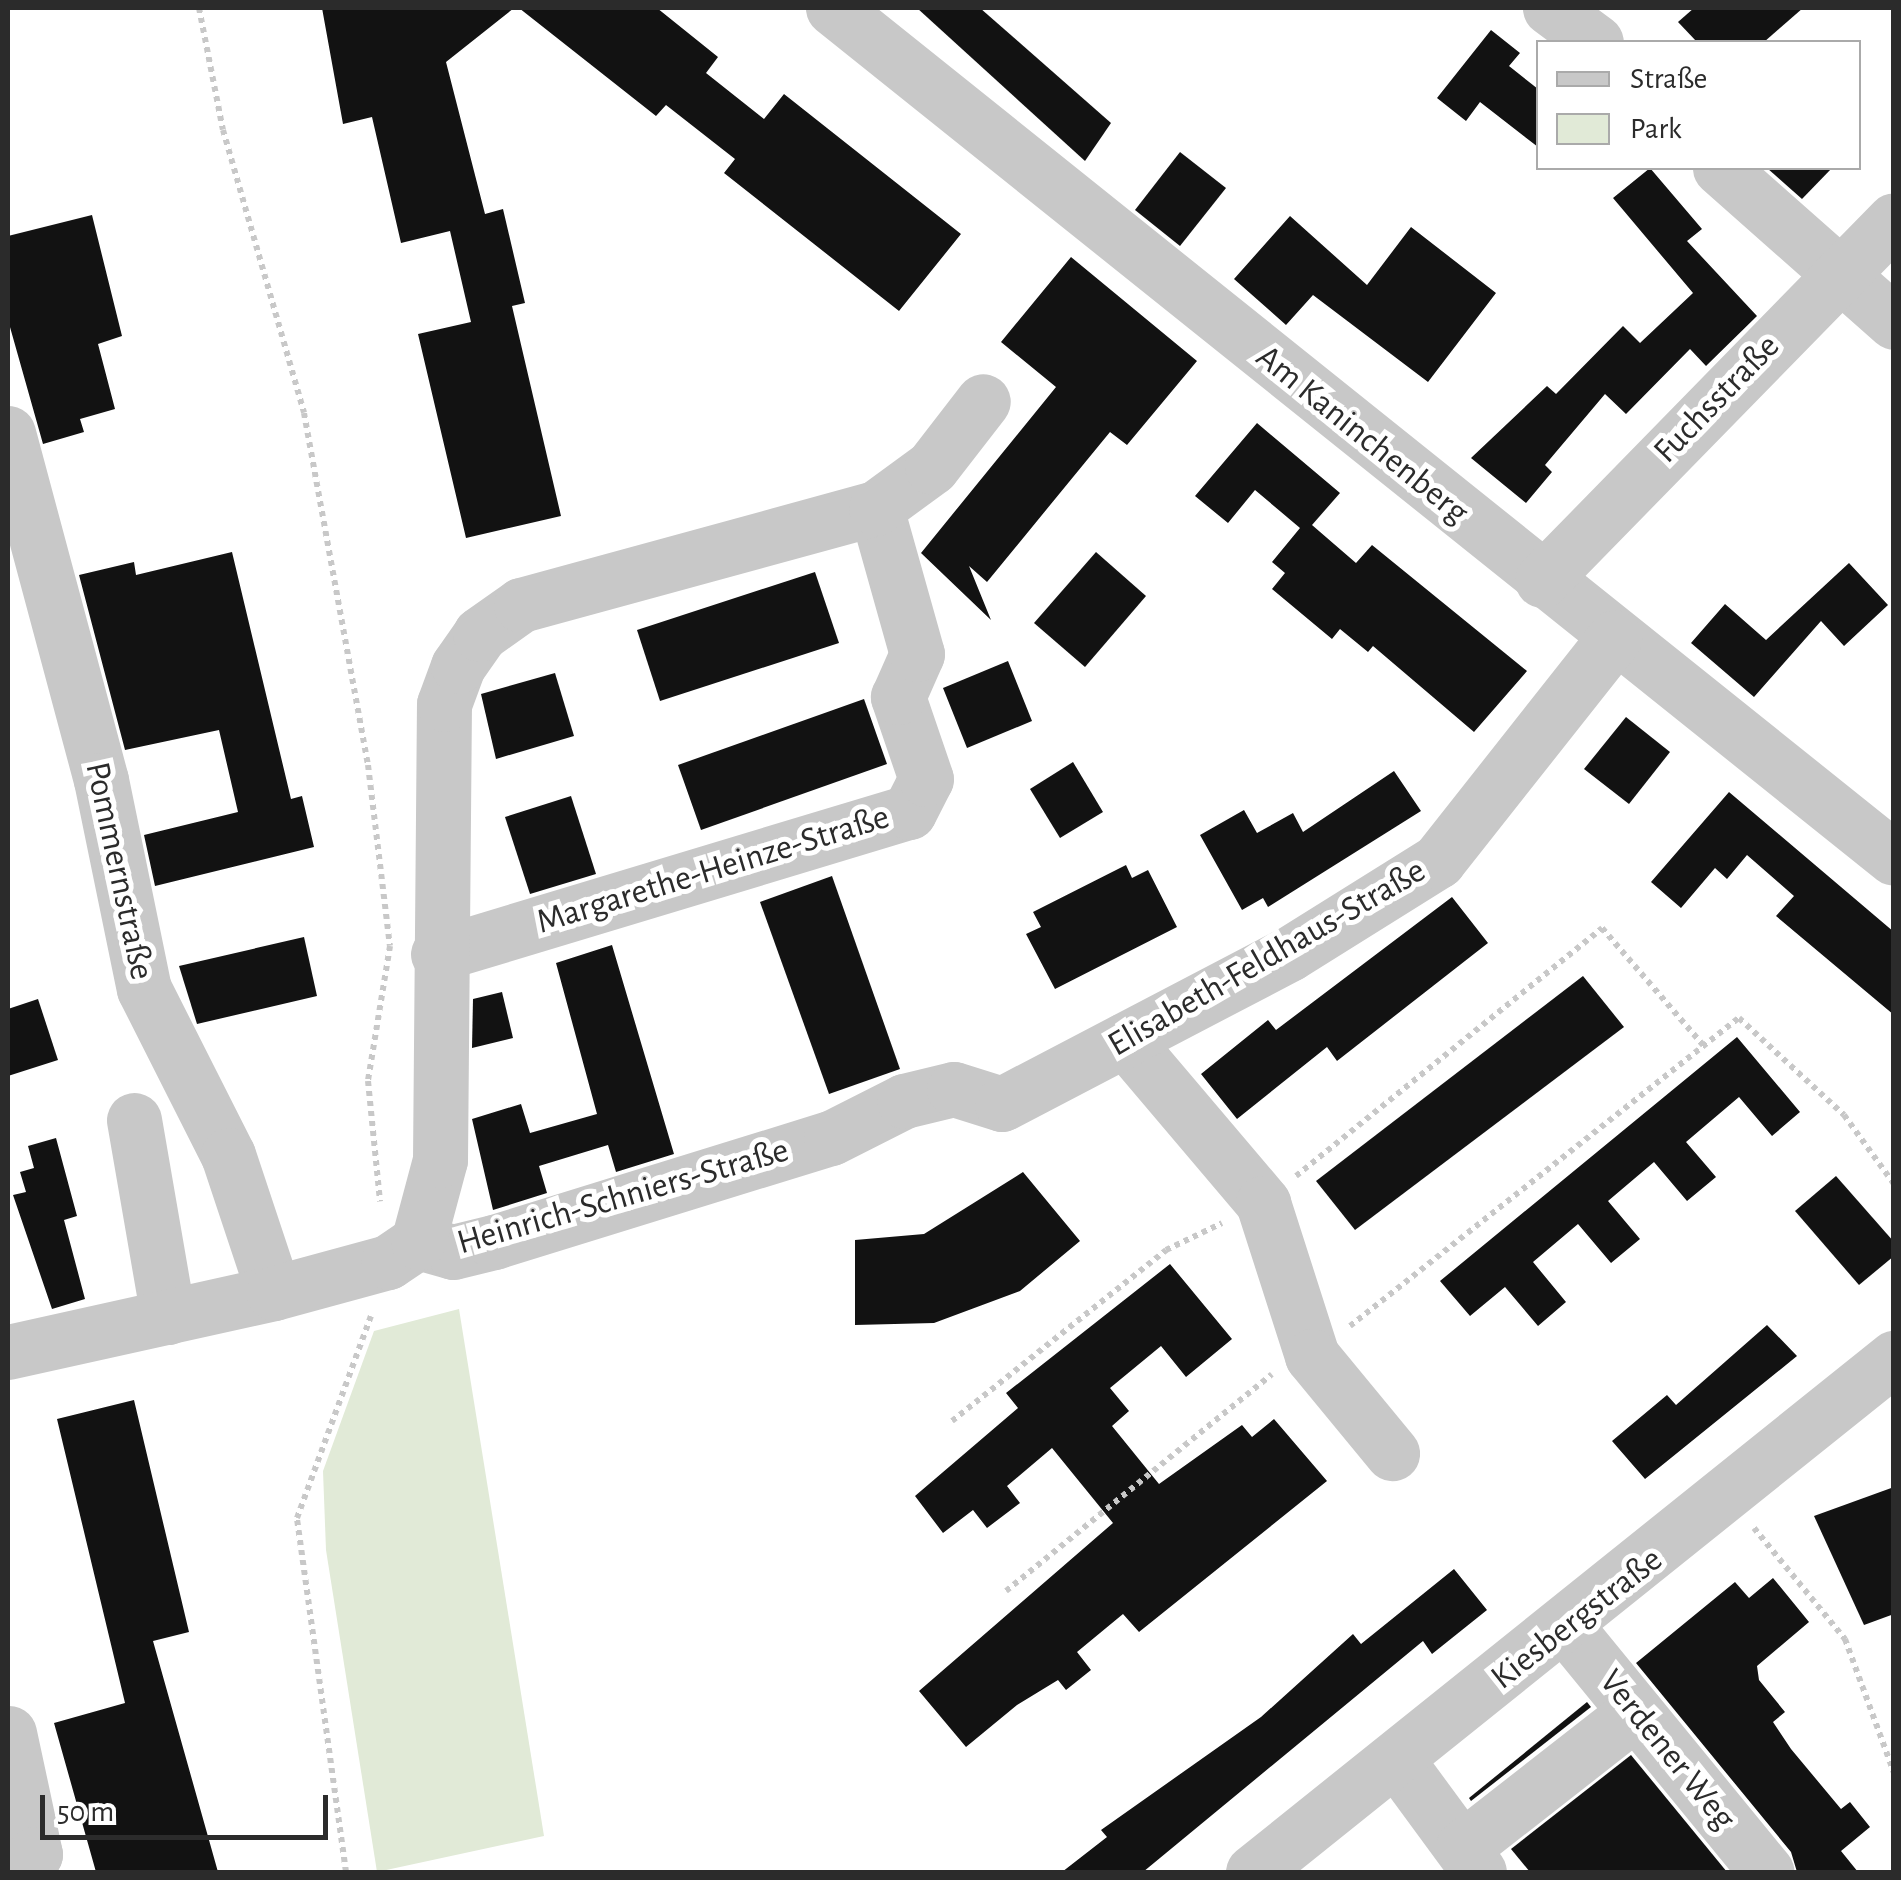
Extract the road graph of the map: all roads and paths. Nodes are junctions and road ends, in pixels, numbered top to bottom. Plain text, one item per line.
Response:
1 (199, 8) edge
2 (833, 8) edge
3 (1550, 8) edge
4 (1593, 40) edge
5 (1722, 170) edge
6 (1894, 220) edge
7 (1836, 276) junction
8 (1894, 322) edge
9 (983, 401) dead end
10 (8, 433) edge
11 (876, 508) junction
12 (1542, 580) junction
13 (1614, 637) junction
14 (1894, 858) edge
15 (438, 954) junction
16 (1126, 1040) junction
17 (1702, 1045) junction
18 (1002, 1104) joint
19 (134, 1120) dead end
20 (1894, 1184) edge
21 (1263, 1203) junction
22 (403, 1252) junction
23 (274, 1293) junction
24 (168, 1317) junction
25 (8, 1352) edge
26 (1312, 1356) junction
27 (1894, 1358) edge
28 (952, 1421) dead end
29 (1392, 1453) dead end
30 (1718, 1508) junction
31 (1006, 1591) dead end
32 (1567, 1628) junction
33 (1636, 1712) junction
34 (9, 1733) edge
35 (1396, 1759) junction
36 (1894, 1772) edge
37 (1471, 1860) edge
38 (22, 1872) edge
39 (346, 1872) edge
40 (1253, 1872) edge
41 (1766, 1872) edge

1 - 22 path
2 - 12 street, Am Kaninchenberg
3 - 4 street
5 - 7 street
6 - 7 street, Fuchsstraße
7 - 8 street
7 - 12 street, Fuchsstraße
9 - 11 street
10 - 23 street, Pommernstraße
11 - 15 street
11 - 15 street, Margarethe-Heinze-Straße
12 - 13 street, Am Kaninchenberg
13 - 14 street, Am Kaninchenberg
13 - 16 street, Elisabeth-Feldhaus-Straße
15 - 22 street
16 - 18 street, Elisabeth-Feldhaus-Straße
16 - 21 street
17 - 20 path
17 - 21 path
17 - 26 path
18 - 22 street, Heinrich-Schniers-Straße
19 - 24 street
21 - 26 street
21 - 28 path
22 - 23 street, Heinrich-Schniers-Straße
22 - 39 path
23 - 24 street, Heinrich-Schniers-Straße
24 - 25 street, Heinrich-Schniers-Straße
26 - 29 street
26 - 31 path
27 - 30 street, Kiesbergstraße
30 - 32 street, Kiesbergstraße
30 - 36 path
32 - 33 street, Verdener Weg
32 - 35 street, Kiesbergstraße
33 - 37 street
33 - 41 street, Verdener Weg
34 - 38 street
35 - 37 street
35 - 40 street, Kiesbergstraße

